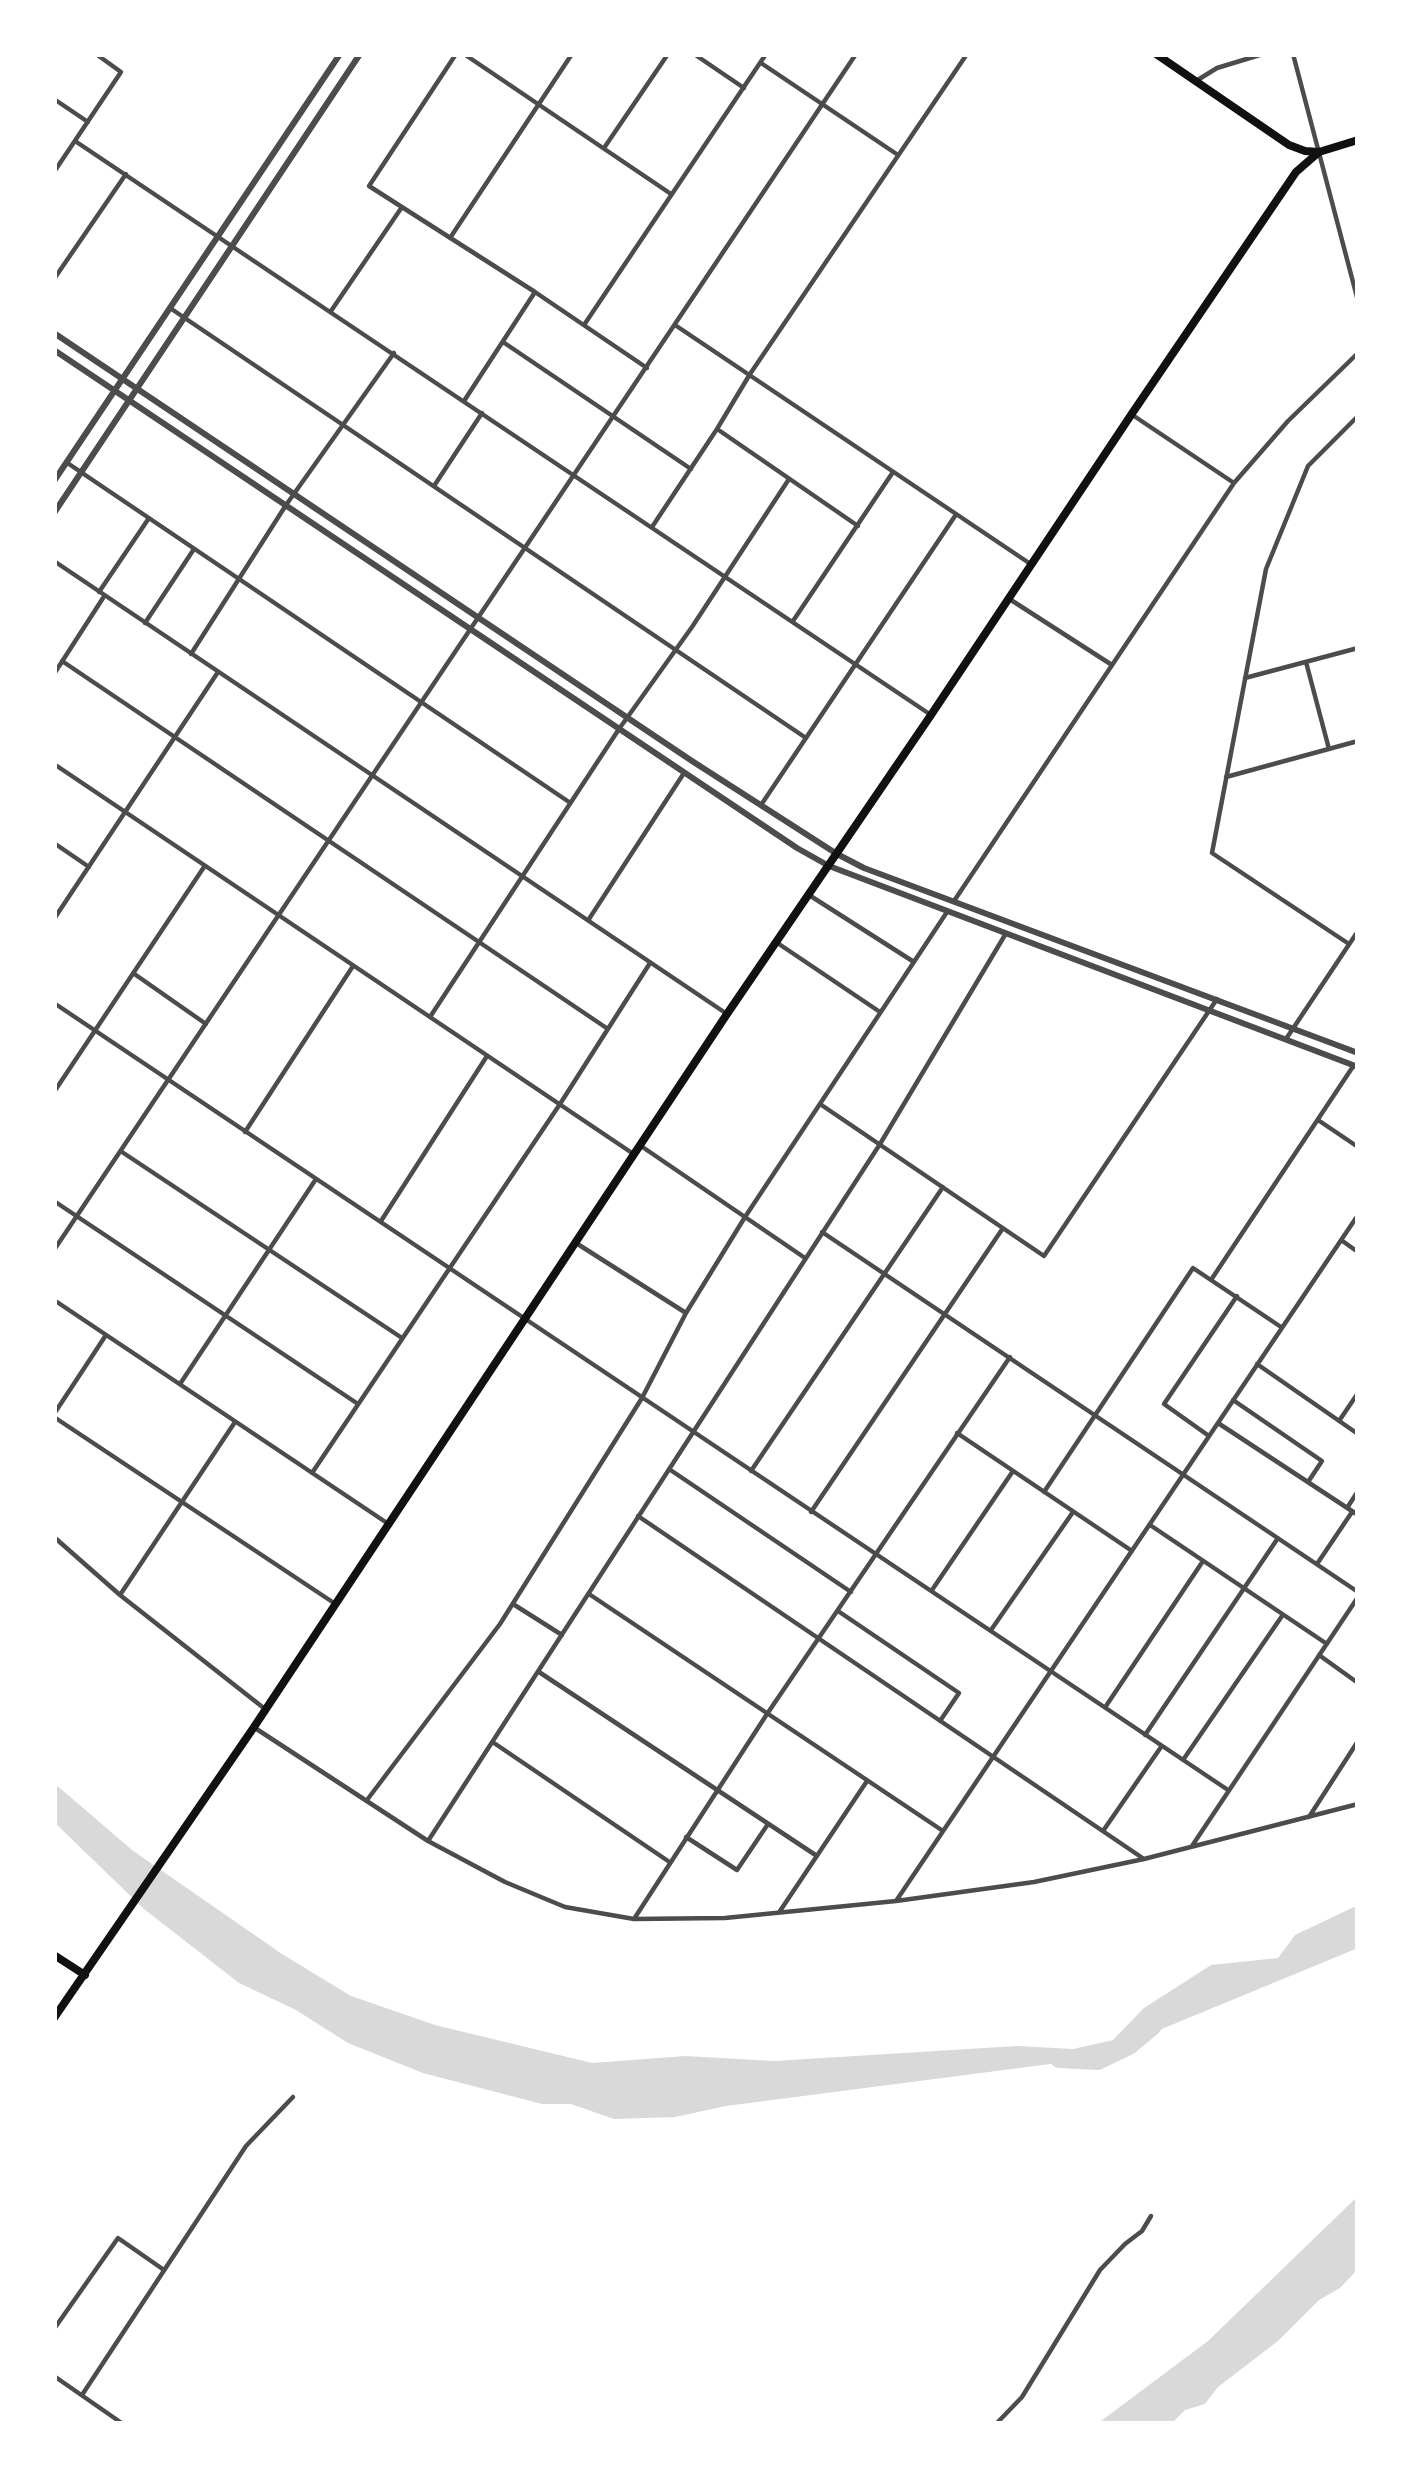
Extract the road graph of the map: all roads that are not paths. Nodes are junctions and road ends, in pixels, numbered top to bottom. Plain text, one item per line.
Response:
1 (96, 54) edge
2 (340, 54) edge
3 (360, 54) edge
4 (455, 54) edge
5 (465, 54) edge
6 (572, 54) edge
7 (668, 54) edge
8 (694, 54) edge
9 (766, 54) edge
10 (856, 54) edge
11 (967, 54) edge
12 (1156, 54) edge
13 (1263, 54) edge
14 (1293, 54) edge
15 (761, 63) junction
16 (1196, 81) junction
17 (744, 88) junction
18 (54, 99) edge
19 (538, 104) junction
20 (823, 104) junction
21 (88, 122) junction
22 (1358, 140) edge
23 (75, 141) junction
24 (604, 148) junction
25 (1319, 152) junction
26 (898, 155) junction
27 (54, 172) edge
28 (126, 175) junction
29 (671, 194) junction
30 (402, 207) junction
31 (218, 237) junction
32 (450, 238) junction
33 (232, 247) junction
34 (54, 279) edge
35 (535, 292) junction
36 (1358, 301) edge
37 (170, 308) junction
38 (332, 311) junction
39 (185, 317) junction
40 (584, 325) junction
41 (675, 325) junction
42 (54, 333) edge
43 (503, 342) junction
44 (54, 350) edge
45 (394, 352) junction
46 (1358, 353) edge
47 (647, 368) junction
48 (750, 374) junction
49 (122, 380) junction
50 (114, 390) junction
51 (136, 390) junction
52 (129, 400) junction
53 (464, 400) junction
54 (482, 413) junction
55 (1131, 415) junction
56 (1358, 416) edge
57 (614, 417) junction
58 (345, 425) junction
59 (717, 429) junction
60 (67, 462) junction
61 (691, 469) junction
62 (81, 472) junction
63 (893, 472) junction
64 (575, 475) junction
65 (789, 478) junction
66 (54, 481) edge
67 (1234, 483) junction
68 (434, 486) junction
69 (294, 494) junction
70 (286, 506) junction
71 (54, 513) edge
72 (956, 514) junction
73 (148, 518) junction
74 (858, 526) junction
75 (652, 527) junction
76 (194, 549) junction
77 (526, 549) junction
78 (54, 561) edge
79 (1032, 565) junction
80 (725, 577) junction
81 (240, 580) junction
82 (102, 594) junction
83 (1009, 599) junction
84 (477, 617) junction
85 (793, 621) junction
86 (145, 622) junction
87 (469, 629) junction
88 (1358, 648) edge
89 (676, 650) junction
90 (191, 654) junction
91 (62, 662) junction
92 (1306, 662) junction
93 (856, 664) junction
94 (1112, 665) junction
95 (218, 672) junction
96 (54, 674) edge
97 (1245, 678) junction
98 (419, 702) junction
99 (932, 715) junction
100 (627, 718) junction
101 (619, 729) junction
102 (175, 736) junction
103 (806, 738) junction
104 (1358, 741) edge
105 (1330, 749) junction
106 (54, 764) edge
107 (684, 772) junction
108 (373, 775) junction
109 (1226, 777) junction
110 (570, 803) junction
111 (760, 806) junction
112 (125, 812) junction
113 (329, 841) junction
114 (54, 843) edge
115 (837, 854) junction
116 (205, 866) junction
117 (829, 866) junction
118 (89, 867) junction
119 (523, 877) junction
120 (809, 895) junction
121 (954, 901) junction
122 (948, 912) junction
123 (279, 915) junction
124 (54, 919) edge
125 (588, 921) junction
126 (1358, 931) edge
127 (1005, 934) junction
128 (479, 942) junction
129 (776, 942) junction
130 (1349, 944) junction
131 (914, 962) junction
132 (651, 963) junction
133 (354, 964) junction
134 (133, 974) junction
135 (1217, 999) junction
136 (54, 1004) edge
137 (1210, 1011) junction
138 (880, 1012) junction
139 (727, 1014) junction
140 (430, 1016) junction
141 (206, 1024) junction
142 (1293, 1028) junction
143 (608, 1029) junction
144 (94, 1031) junction
145 (1286, 1039) junction
146 (1358, 1052) edge
147 (488, 1056) junction
148 (1356, 1066) edge
149 (167, 1081) junction
150 (54, 1092) edge
151 (560, 1104) junction
152 (820, 1104) junction
153 (1318, 1120) junction
154 (245, 1132) junction
155 (880, 1144) junction
156 (1358, 1147) edge
157 (638, 1150) junction
158 (121, 1151) junction
159 (317, 1179) junction
160 (943, 1186) junction
161 (54, 1201) edge
162 (1358, 1215) edge
163 (76, 1216) junction
164 (745, 1216) junction
165 (381, 1221) junction
166 (1003, 1228) junction
167 (823, 1232) junction
168 (1341, 1240) junction
169 (576, 1243) junction
170 (54, 1250) edge
171 (270, 1250) junction
172 (1358, 1252) edge
173 (805, 1258) junction
174 (449, 1268) junction
175 (886, 1274) junction
176 (1211, 1280) junction
177 (1237, 1297) junction
178 (54, 1300) edge
179 (686, 1313) junction
180 (945, 1314) junction
181 (226, 1316) junction
182 (524, 1318) junction
183 (1282, 1328) junction
184 (106, 1335) junction
185 (402, 1338) junction
186 (1010, 1357) junction
187 (1257, 1364) junction
188 (180, 1384) junction
189 (1358, 1393) edge
190 (642, 1398) junction
191 (1234, 1400) junction
192 (358, 1404) junction
193 (1097, 1414) junction
194 (54, 1416) edge
195 (1339, 1421) junction
196 (235, 1422) junction
197 (1218, 1423) junction
198 (692, 1432) junction
199 (958, 1433) junction
200 (1358, 1434) edge
201 (1209, 1436) junction
202 (669, 1469) junction
203 (752, 1471) junction
204 (1013, 1472) junction
205 (312, 1473) junction
206 (1183, 1474) junction
207 (1308, 1482) junction
208 (1044, 1492) junction
209 (1358, 1492) edge
210 (182, 1503) junction
211 (811, 1512) junction
212 (1073, 1512) junction
213 (1352, 1512) edge
214 (638, 1516) junction
215 (387, 1523) junction
216 (1150, 1525) junction
217 (54, 1537) edge
218 (1278, 1538) junction
219 (1132, 1551) junction
220 (876, 1555) junction
221 (1203, 1561) junction
222 (1317, 1564) junction
223 (1244, 1588) junction
224 (851, 1592) junction
225 (931, 1592) junction
226 (589, 1594) junction
227 (1358, 1594) edge
228 (120, 1595) junction
229 (334, 1604) junction
230 (513, 1604) junction
231 (838, 1611) junction
232 (1283, 1614) junction
233 (990, 1630) junction
234 (562, 1636) junction
235 (819, 1639) junction
236 (1327, 1644) junction
237 (1319, 1655) junction
238 (1050, 1671) junction
239 (538, 1672) junction
240 (1358, 1683) edge
241 (1105, 1708) junction
242 (266, 1709) junction
243 (766, 1714) junction
244 (940, 1720) junction
245 (254, 1727) junction
246 (1145, 1735) junction
247 (1358, 1742) edge
248 (494, 1743) junction
249 (1162, 1746) junction
250 (992, 1755) junction
251 (1183, 1760) junction
252 (867, 1781) junction
253 (716, 1790) junction
254 (1228, 1790) junction
255 (367, 1800) junction
256 (1358, 1804) edge
257 (1308, 1819) junction
258 (768, 1824) junction
259 (943, 1831) junction
260 (1102, 1831) junction
261 (686, 1837) junction
262 (428, 1841) junction
263 (1192, 1846) junction
264 (817, 1856) junction
265 (1144, 1859) junction
266 (669, 1862) junction
267 (896, 1901) junction
268 (779, 1913) junction
269 (634, 1918) junction
270 (54, 1955) edge
271 (85, 1975) junction
272 (54, 2018) edge
273 (293, 2097) dead end
274 (1151, 2216) dead end
275 (164, 2270) junction
276 (54, 2329) edge
277 (54, 2376) edge
278 (82, 2396) junction
279 (123, 2424) edge
280 (996, 2424) edge

1 - 21 street
2 - 31 street
3 - 33 street
4 - 30 street
5 - 19 street
6 - 19 street
7 - 24 street
8 - 17 street
9 - 15 street
10 - 20 street
11 - 26 street
12 - 16 main road
13 - 16 street
14 - 25 street
15 - 17 street
15 - 20 street
16 - 25 main road
17 - 29 street
18 - 21 street
19 - 24 street
19 - 32 street
20 - 26 street
20 - 41 street
21 - 23 street
22 - 25 main road
23 - 27 street
23 - 28 street
24 - 29 street
25 - 36 street
25 - 55 main road
26 - 48 street
28 - 31 street
28 - 34 street
29 - 40 street
30 - 32 street
30 - 38 street
31 - 33 street
31 - 37 street
32 - 35 street
33 - 38 street
33 - 39 street
35 - 40 street
35 - 43 street
37 - 39 street
37 - 49 street
38 - 45 street
39 - 51 street
39 - 58 street
40 - 47 street
41 - 47 street
41 - 48 street
42 - 49 street
43 - 53 street
43 - 57 street
44 - 50 street
45 - 53 street
45 - 58 street
46 - 67 street
47 - 57 street
48 - 59 street
48 - 63 street
49 - 50 street
49 - 51 street
50 - 52 street
50 - 60 street
51 - 52 street
51 - 69 street
52 - 62 street
52 - 70 street
53 - 54 street
54 - 64 street
54 - 68 street
55 - 67 street
55 - 79 main road
56 - 97 street
57 - 61 street
57 - 64 street
58 - 68 street
58 - 69 street
59 - 61 street
59 - 65 street
60 - 62 street
60 - 66 street
61 - 75 street
62 - 71 street
62 - 73 street
63 - 72 street
63 - 74 street
64 - 75 street
64 - 77 street
65 - 74 street
65 - 80 street
67 - 94 street
68 - 77 street
69 - 70 street
69 - 84 street
70 - 81 street
70 - 87 street
72 - 79 street
72 - 93 street
73 - 76 street
73 - 82 street
74 - 85 street
75 - 80 street
76 - 81 street
76 - 86 street
77 - 84 street
77 - 89 street
78 - 82 street
79 - 83 main road
80 - 85 street
80 - 89 street
81 - 90 street
81 - 98 street
82 - 86 street
82 - 91 street
83 - 94 street
83 - 99 main road
84 - 87 street
84 - 100 street
85 - 93 street
86 - 90 street
87 - 98 street
87 - 101 street
88 - 92 street
89 - 100 street
89 - 103 street
90 - 95 street
91 - 96 street
91 - 102 street
92 - 97 street
92 - 105 street
93 - 99 street
93 - 103 street
94 - 121 street
95 - 102 street
95 - 108 street
97 - 109 street
98 - 108 street
98 - 110 street
99 - 115 main road
100 - 101 street
100 - 111 street
101 - 107 street
101 - 110 street
102 - 112 street
102 - 113 street
103 - 111 street
104 - 105 street
105 - 109 street
106 - 112 street
107 - 117 street
107 - 125 street
108 - 113 street
108 - 119 street
109 - 130 street
110 - 119 street
111 - 115 street
112 - 116 street
112 - 118 street
113 - 123 street
113 - 128 street
114 - 118 street
115 - 117 main road
115 - 121 street
116 - 123 street
116 - 134 street
117 - 120 main road
117 - 122 street
118 - 124 street
119 - 125 street
119 - 128 street
120 - 129 main road
120 - 131 street
121 - 135 street
122 - 127 street
122 - 131 street
123 - 133 street
123 - 141 street
125 - 132 street
126 - 130 street
127 - 137 street
127 - 155 street
128 - 140 street
128 - 143 street
129 - 138 street
129 - 139 main road
130 - 142 street
131 - 138 street
132 - 139 street
132 - 143 street
133 - 140 street
133 - 154 street
134 - 141 street
134 - 144 street
135 - 137 street
135 - 142 street
136 - 144 street
137 - 145 street
137 - 166 street
138 - 152 street
139 - 157 main road
140 - 147 street
141 - 149 street
142 - 145 street
142 - 146 street
143 - 151 street
144 - 149 street
144 - 150 street
145 - 148 street
147 - 151 street
147 - 165 street
148 - 153 street
149 - 154 street
149 - 158 street
151 - 157 street
151 - 174 street
152 - 155 street
152 - 164 street
153 - 156 street
153 - 176 street
154 - 159 street
155 - 160 street
155 - 167 street
157 - 164 street
157 - 169 main road
158 - 163 street
158 - 171 street
159 - 165 street
159 - 171 street
160 - 166 street
160 - 175 street
161 - 163 street
162 - 168 street
163 - 170 street
163 - 181 street
164 - 173 street
164 - 179 street
165 - 174 street
166 - 180 street
167 - 173 street
167 - 175 street
168 - 172 street
168 - 183 street
169 - 179 street
169 - 182 main road
171 - 181 street
171 - 185 street
173 - 198 street
174 - 182 street
174 - 185 street
175 - 180 street
175 - 203 street
176 - 177 street
176 - 193 street
177 - 183 street
177 - 201 street
178 - 184 street
179 - 190 street
180 - 186 street
180 - 211 street
181 - 188 street
181 - 192 street
182 - 190 street
182 - 215 main road
183 - 187 street
184 - 188 street
184 - 194 street
185 - 192 street
186 - 193 street
186 - 199 street
187 - 191 street
187 - 195 street
188 - 196 street
189 - 195 street
190 - 198 street
190 - 230 street
191 - 197 street
191 - 207 street
192 - 205 street
193 - 206 street
193 - 208 street
194 - 210 street
195 - 200 street
196 - 205 street
196 - 210 street
197 - 201 street
197 - 207 street
198 - 202 street
198 - 203 street
199 - 204 street
199 - 220 street
201 - 206 street
202 - 214 street
202 - 224 street
203 - 211 street
204 - 208 street
204 - 225 street
205 - 215 street
206 - 216 street
206 - 218 street
207 - 213 street
208 - 212 street
209 - 213 street
210 - 228 street
210 - 229 street
211 - 220 street
212 - 219 street
212 - 233 street
213 - 222 street
214 - 226 street
214 - 235 street
215 - 229 main road
216 - 219 street
216 - 221 street
217 - 228 street
218 - 222 street
218 - 223 street
219 - 238 street
220 - 224 street
220 - 225 street
221 - 223 street
221 - 241 street
222 - 227 street
223 - 232 street
223 - 246 street
224 - 231 street
225 - 233 street
226 - 234 street
226 - 243 street
227 - 236 street
228 - 242 street
229 - 242 main road
230 - 234 street
230 - 255 street
231 - 235 street
231 - 244 street
232 - 236 street
232 - 251 street
233 - 238 street
234 - 239 street
235 - 243 street
235 - 244 street
236 - 237 street
237 - 240 street
237 - 254 street
238 - 241 street
238 - 250 street
239 - 248 street
239 - 253 street
241 - 246 street
242 - 245 main road
243 - 252 street
243 - 253 street
244 - 250 street
245 - 255 street
245 - 271 main road
246 - 249 street
247 - 257 street
248 - 262 street
248 - 266 street
249 - 251 street
249 - 260 street
250 - 259 street
250 - 260 street
251 - 254 street
252 - 259 street
252 - 264 street
253 - 258 street
253 - 261 street
254 - 263 street
255 - 262 street
256 - 257 street
257 - 263 street
258 - 261 street
258 - 264 street
259 - 267 street
260 - 265 street
261 - 266 street
262 - 269 street
263 - 265 street
264 - 268 street
265 - 267 street
266 - 269 street
267 - 268 street
268 - 269 street
270 - 271 main road
271 - 272 main road
273 - 275 street
274 - 280 street
275 - 276 street
275 - 278 street
277 - 278 street
278 - 279 street

